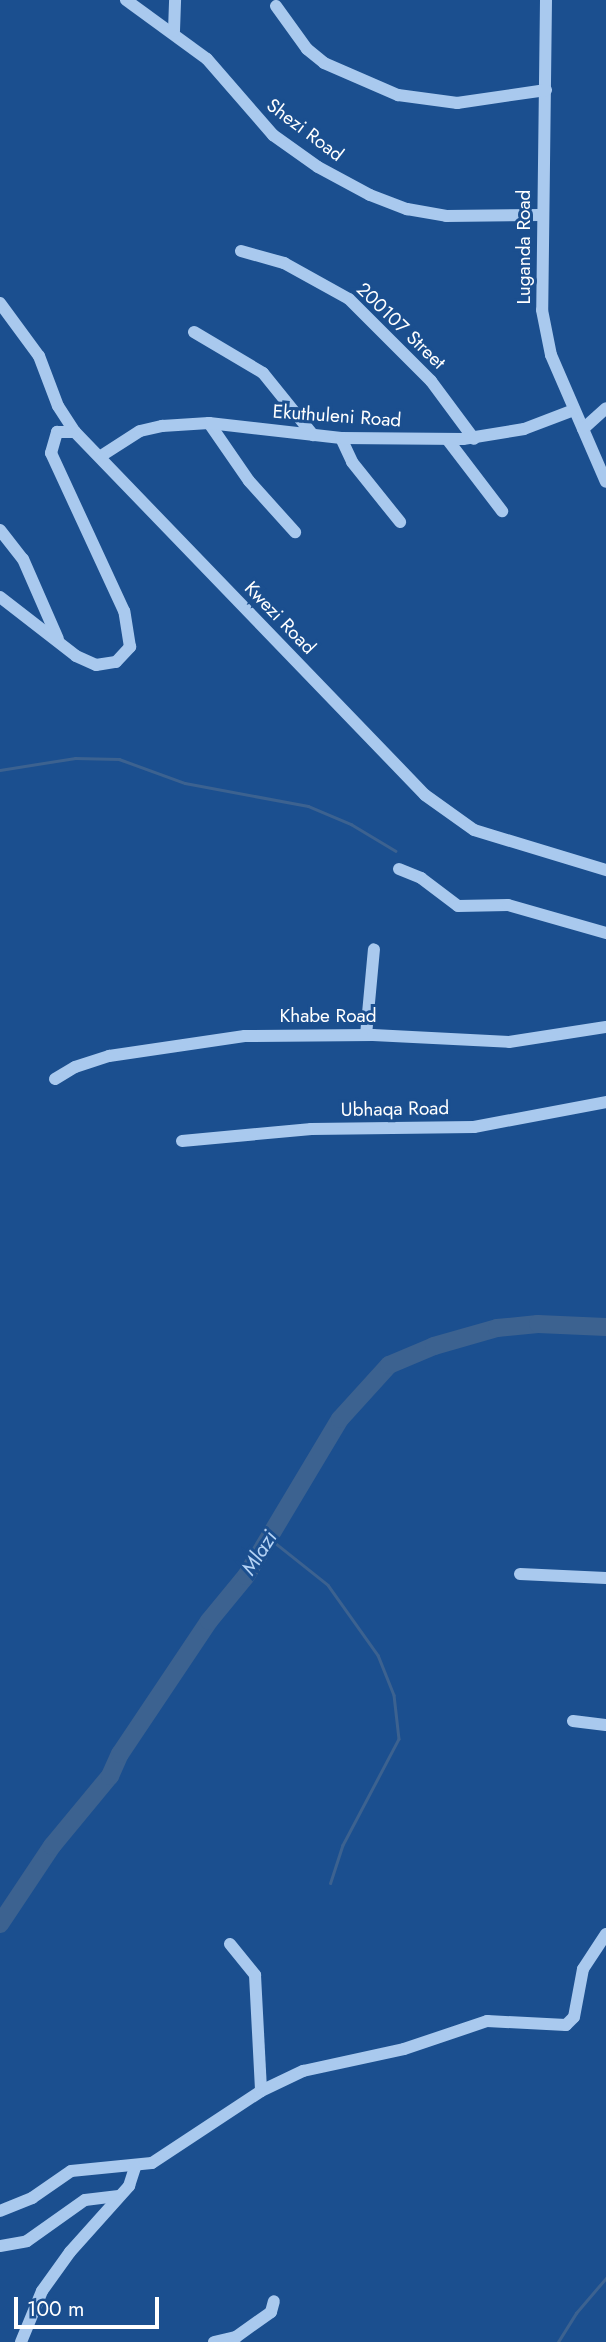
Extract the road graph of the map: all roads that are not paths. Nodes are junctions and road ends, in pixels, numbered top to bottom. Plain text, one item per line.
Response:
1 (126, 0) edge
2 (175, 0) edge
3 (546, 0) edge
4 (276, 6) dead end
5 (174, 31) junction
6 (546, 90) junction
7 (541, 215) junction
8 (241, 251) dead end
9 (0, 303) edge
10 (194, 332) dead end
11 (606, 408) edge
12 (574, 410) junction
13 (209, 423) junction
14 (583, 429) junction
15 (75, 432) junction
16 (313, 435) junction
17 (341, 438) junction
18 (447, 439) junction
19 (474, 439) junction
20 (101, 456) junction
21 (606, 482) edge
22 (502, 511) dead end
23 (400, 522) dead end
24 (0, 530) edge
25 (295, 531) dead end
26 (0, 597) edge
27 (60, 643) junction
28 (399, 869) dead end
29 (606, 870) edge
30 (606, 933) edge
31 (374, 949) dead end
32 (606, 1027) edge
33 (366, 1035) junction
34 (55, 1079) dead end
35 (606, 1101) edge
36 (182, 1141) dead end
37 (520, 1574) dead end
38 (606, 1578) edge
39 (573, 1721) dead end
40 (606, 1725) edge
41 (606, 1934) edge
42 (230, 1944) dead end
43 (261, 2091) junction
44 (135, 2167) junction
45 (119, 2196) junction
46 (0, 2211) edge
47 (0, 2246) edge
48 (274, 2301) dead end
49 (22, 2342) edge
50 (214, 2342) edge

1 - 5 street, Shezi Road
2 - 5 street
3 - 6 street, Luganda Road
4 - 6 street
5 - 7 street, Shezi Road
6 - 7 street, Luganda Road
7 - 12 street, Luganda Road
8 - 19 street, 200107 Street
9 - 15 street, Kwezi Road
10 - 16 street
11 - 14 street
12 - 14 street, Luganda Road
12 - 19 street, Ekuthuleni Road
13 - 16 street, Ekuthuleni Road
13 - 20 street, Ekuthuleni Road
13 - 25 street
14 - 21 street, Luganda Road
15 - 20 street, Kwezi Road
15 - 27 street
16 - 17 street, Ekuthuleni Road
17 - 18 street, Ekuthuleni Road
17 - 23 street
18 - 19 street, Ekuthuleni Road
18 - 22 street
20 - 29 street, Kwezi Road
24 - 27 street
26 - 27 street
28 - 30 street
31 - 33 street
32 - 33 street, Khabe Road
33 - 34 street, Khabe Road
35 - 36 street, Ubhaqa Road
37 - 38 street
39 - 40 street
41 - 43 street
42 - 43 street
43 - 44 street
44 - 45 street
44 - 46 street
45 - 47 street
45 - 49 street
48 - 50 street

